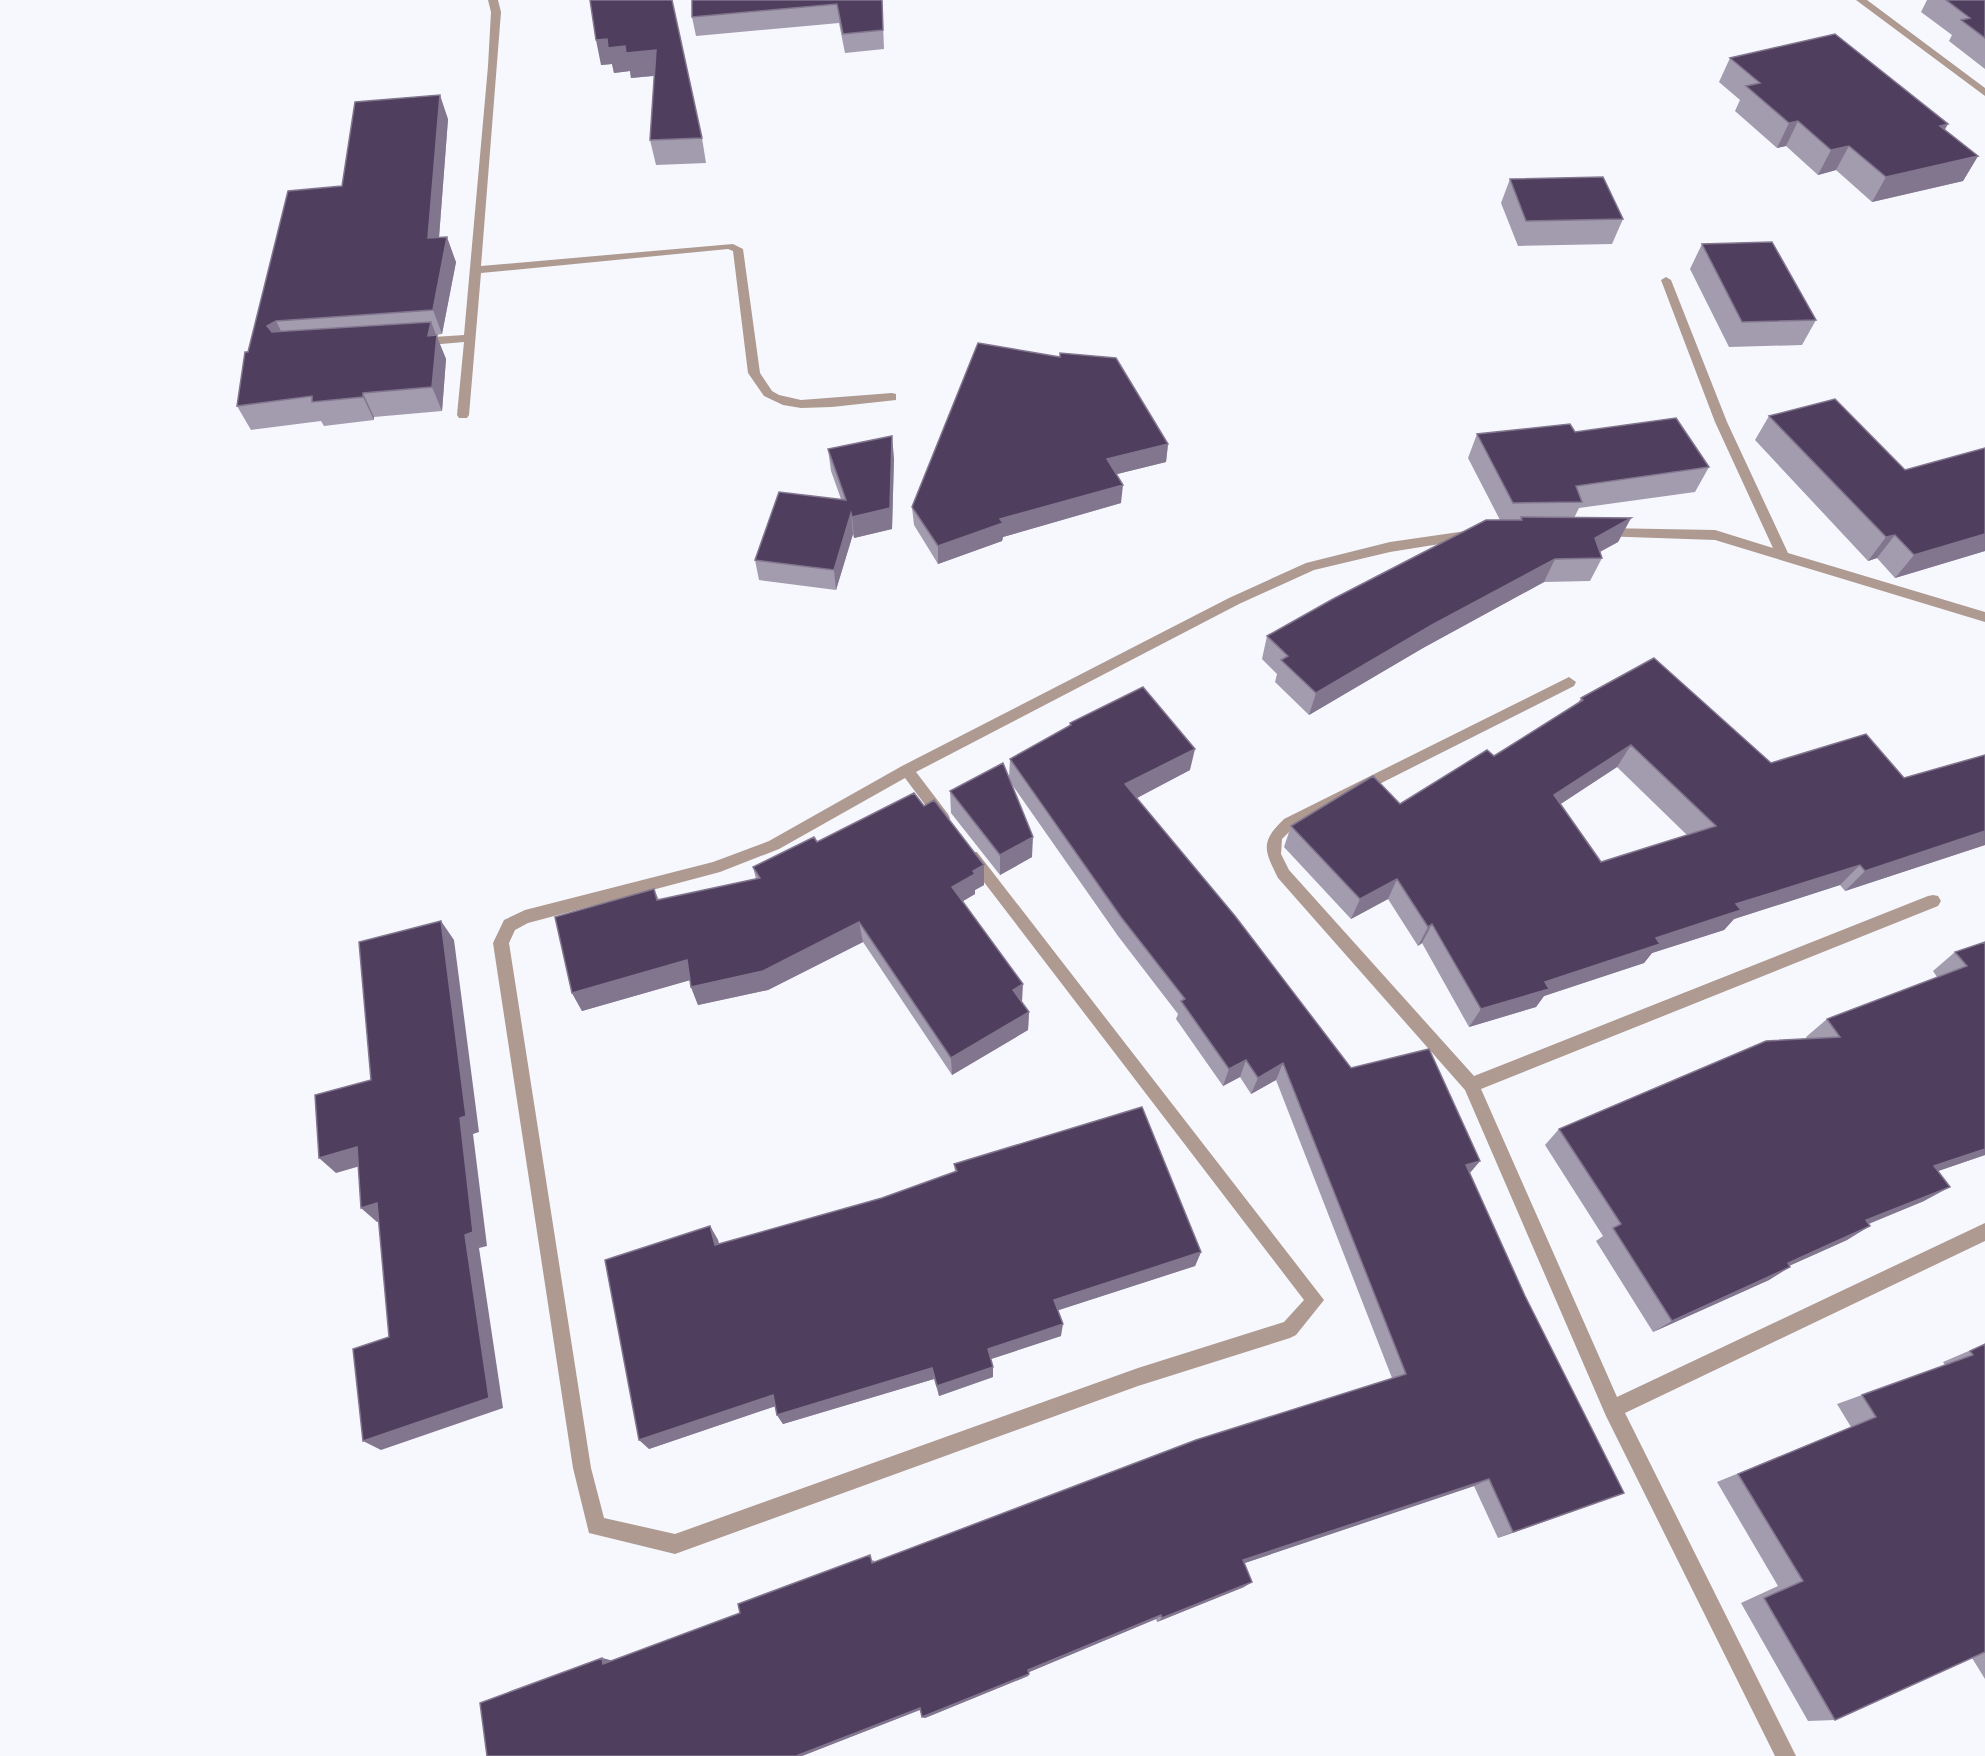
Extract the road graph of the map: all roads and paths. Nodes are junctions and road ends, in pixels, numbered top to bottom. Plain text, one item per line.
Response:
1 (493, 0) edge
2 (1861, 0) edge
3 (1985, 93) edge
4 (474, 270) junction
5 (1666, 279) dead end
6 (469, 338) junction
7 (401, 343) edge
8 (892, 397) dead end
9 (463, 415) dead end
10 (1588, 533) edge
11 (1487, 534) edge
12 (1782, 555) junction
13 (1985, 617) edge
14 (1569, 682) dead end
15 (907, 770) junction
16 (1933, 901) dead end
17 (1471, 1085) junction
18 (1985, 1232) edge
19 (1613, 1409) junction
20 (1786, 1756) edge

1 - 4 street
2 - 3 street
4 - 6 street
4 - 8 street
5 - 12 street
6 - 7 street
6 - 9 street
10 - 12 street
11 - 15 street
12 - 13 street
14 - 17 street
15 - 15 street
16 - 17 street
17 - 19 street
18 - 19 street
19 - 20 street

